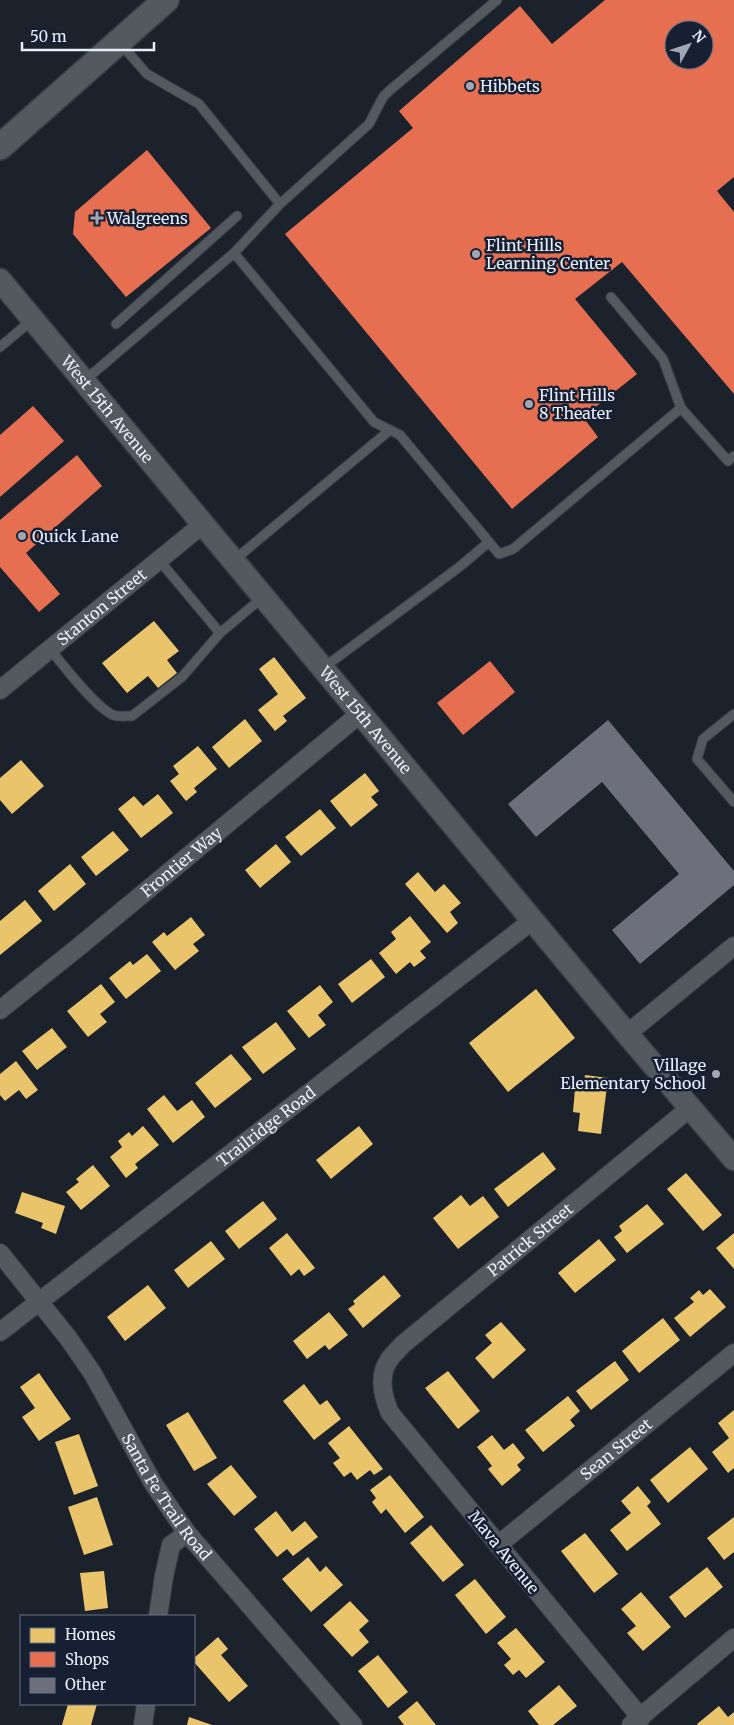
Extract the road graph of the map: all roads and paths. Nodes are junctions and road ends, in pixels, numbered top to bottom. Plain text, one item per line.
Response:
1 (166, 0) edge
2 (497, 0) edge
3 (119, 41) junction
4 (6, 138) edge
5 (280, 204) junction
6 (236, 216) dead end
7 (234, 253) junction
8 (0, 280) edge
9 (611, 297) dead end
10 (33, 319) junction
11 (116, 324) dead end
12 (0, 347) edge
13 (84, 381) junction
14 (681, 408) junction
15 (390, 430) junction
16 (734, 456) edge
17 (203, 524) junction
18 (489, 542) junction
19 (160, 560) junction
20 (233, 561) junction
21 (263, 597) junction
22 (220, 632) junction
23 (50, 649) junction
24 (323, 669) junction
25 (0, 690) edge
26 (361, 714) junction
27 (734, 714) edge
28 (734, 802) edge
29 (532, 920) junction
30 (734, 946) edge
31 (0, 1010) edge
32 (627, 1034) junction
33 (690, 1108) junction
34 (734, 1159) edge
35 (0, 1254) edge
36 (39, 1302) junction
37 (0, 1332) edge
38 (734, 1353) edge
39 (382, 1379) joint
40 (187, 1533) junction
41 (498, 1545) junction
42 (158, 1615) edge
43 (734, 1638) edge
44 (146, 1705) edge
45 (636, 1721) edge
46 (144, 1725) edge
47 (353, 1725) edge

1 - 3 main road
2 - 5 lane
3 - 4 main road
3 - 5 lane
5 - 7 lane
6 - 11 lane
7 - 13 lane
7 - 15 lane
8 - 10 street, West 15th Avenue
9 - 14 lane
10 - 12 lane
10 - 13 street, West 15th Avenue
13 - 17 street, West 15th Avenue
14 - 16 lane
14 - 18 lane
15 - 18 lane
15 - 20 lane
17 - 19 street, Stanton Street
17 - 20 street, West 15th Avenue
18 - 24 lane
19 - 22 lane
19 - 23 street, Stanton Street
20 - 21 street, West 15th Avenue
21 - 22 lane
21 - 24 street, West 15th Avenue
22 - 23 lane
23 - 25 street, Stanton Street
24 - 26 street, West 15th Avenue
26 - 29 street, West 15th Avenue
26 - 31 street, Frontier Way
27 - 28 lane
29 - 32 street, West 15th Avenue
29 - 36 street, Trailridge Road
30 - 32 street
32 - 33 street, West 15th Avenue
33 - 34 street, West 15th Avenue
33 - 39 street, Patrick Street
35 - 36 street, Santa Fe Trail Road
36 - 37 street, Trailridge Road
36 - 40 street, Santa Fe Trail Road
38 - 41 street, Sean Street
39 - 41 street, Mava Avenue
40 - 42 street
40 - 47 street, Santa Fe Trail Road
41 - 45 street, Mava Avenue
43 - 45 street
44 - 46 street

